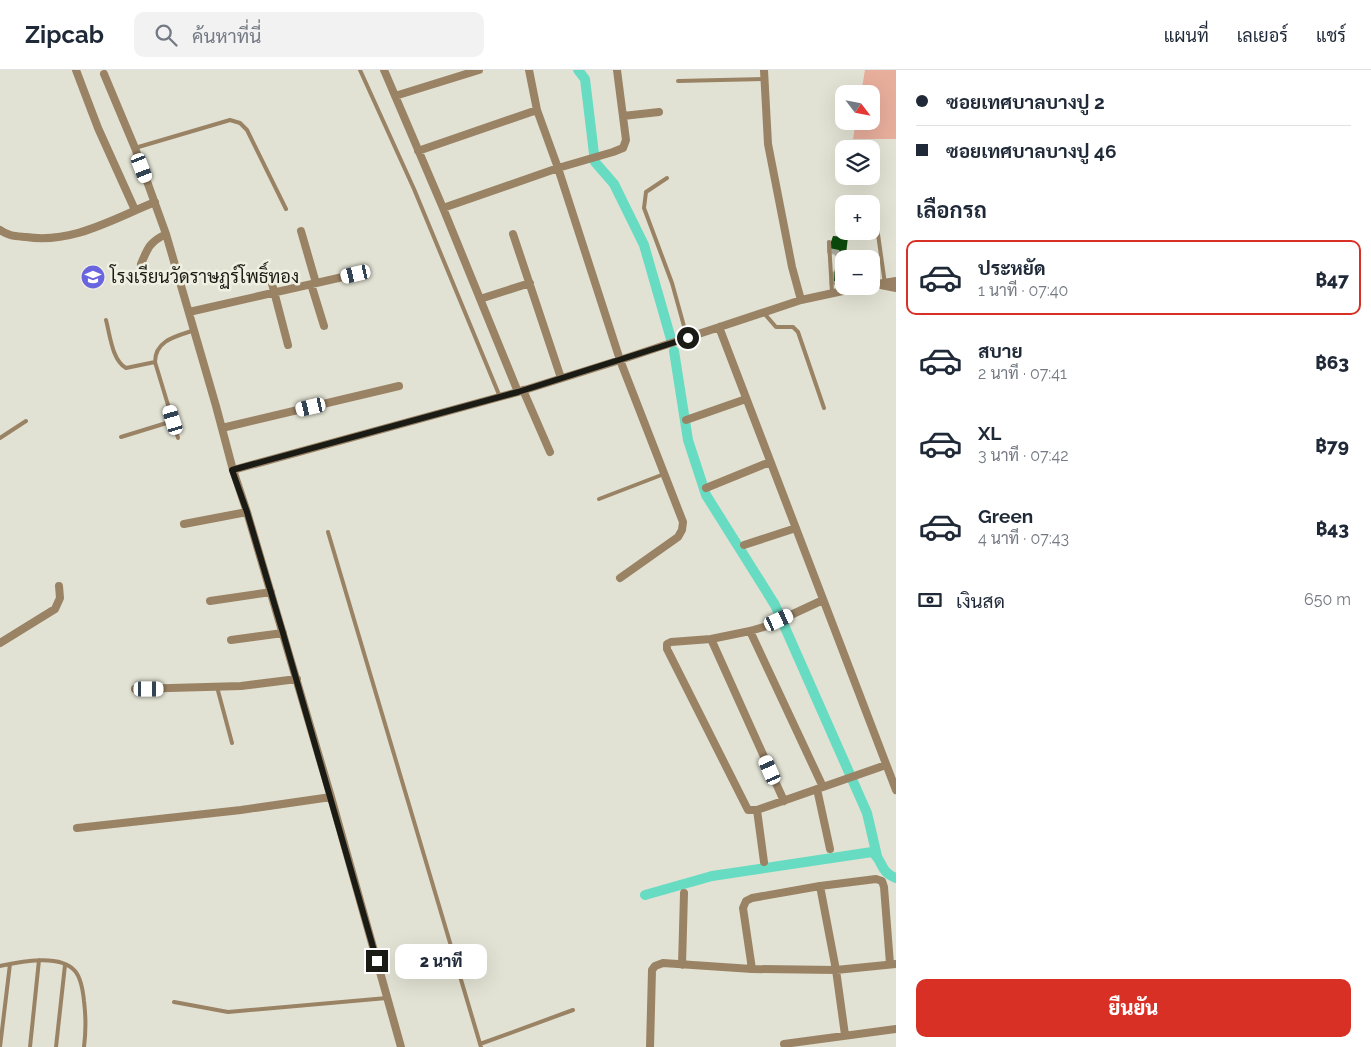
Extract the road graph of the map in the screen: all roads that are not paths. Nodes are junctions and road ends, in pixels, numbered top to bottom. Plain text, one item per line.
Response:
1 (76, 70) edge
2 (360, 70) edge
3 (384, 70) edge
4 (479, 70) edge
5 (529, 70) edge
6 (616, 70) edge
7 (104, 74) dead end
8 (764, 74) edge
9 (678, 80) dead end
10 (395, 96) junction
11 (537, 110) junction
12 (659, 112) dead end
13 (623, 116) junction
14 (135, 148) junction
15 (418, 151) junction
16 (558, 168) junction
17 (667, 178) dead end
18 (155, 202) junction
19 (443, 208) junction
20 (286, 209) dead end
21 (135, 210) junction
22 (0, 230) edge
23 (301, 231) dead end
24 (166, 234) junction
25 (512, 234) dead end
26 (879, 240) edge
27 (829, 242) dead end
28 (141, 264) dead end
29 (356, 274) dead end
30 (270, 276) dead end
31 (896, 280) edge
32 (530, 283) junction
33 (314, 284) junction
34 (880, 284) edge
35 (885, 284) junction
36 (896, 288) edge
37 (835, 292) edge
38 (273, 293) junction
39 (832, 293) junction
40 (480, 299) junction
41 (801, 300) junction
42 (189, 312) junction
43 (763, 312) junction
44 (106, 320) dead end
45 (324, 326) dead end
46 (719, 327) junction
47 (194, 330) junction
48 (688, 338) junction
49 (288, 344) dead end
50 (620, 360) junction
51 (154, 362) junction
52 (561, 378) junction
53 (399, 386) dead end
54 (521, 391) junction
55 (500, 397) junction
56 (746, 398) junction
57 (824, 408) dead end
58 (173, 420) junction
59 (686, 420) dead end
60 (26, 421) dead end
61 (222, 428) junction
62 (121, 437) dead end
63 (0, 438) edge
64 (178, 438) dead end
65 (550, 452) dead end
66 (770, 462) junction
67 (232, 470) junction
68 (664, 474) junction
69 (706, 488) dead end
70 (599, 498) dead end
71 (247, 512) junction
72 (184, 524) dead end
73 (796, 528) junction
74 (328, 532) dead end
75 (744, 545) dead end
76 (620, 578) dead end
77 (60, 586) dead end
78 (270, 592) junction
79 (823, 600) junction
80 (210, 601) dead end
81 (750, 631) junction
82 (283, 633) junction
83 (711, 639) junction
84 (231, 640) dead end
85 (0, 643) edge
86 (297, 679) junction
87 (217, 687) junction
88 (135, 689) dead end
89 (232, 743) dead end
90 (886, 765) junction
91 (820, 788) junction
92 (896, 790) edge
93 (331, 797) junction
94 (784, 801) junction
95 (757, 810) junction
96 (77, 828) dead end
97 (830, 849) dead end
98 (764, 862) dead end
99 (820, 886) junction
100 (684, 892) dead end
101 (39, 960) junction
102 (10, 964) junction
103 (893, 964) edge
104 (65, 965) junction
105 (682, 965) junction
106 (0, 966) edge
107 (752, 969) junction
108 (836, 970) junction
109 (387, 998) junction
110 (174, 1002) dead end
111 (573, 1010) dead end
112 (896, 1029) edge
113 (845, 1035) junction
114 (784, 1044) dead end
115 (480, 1045) edge
116 (0, 1047) edge
117 (30, 1047) edge
118 (56, 1047) edge
119 (84, 1047) edge
120 (401, 1047) edge
121 (650, 1047) edge

1 - 21 street
2 - 55 lane
3 - 10 street
4 - 10 street
5 - 11 street
6 - 13 street
7 - 14 street
8 - 9 lane
8 - 41 street
10 - 15 street
11 - 15 street
11 - 16 street
12 - 13 street
13 - 16 street
14 - 18 street
14 - 20 lane
15 - 19 street
16 - 19 street
16 - 50 street
17 - 48 lane
18 - 21 street
18 - 24 street
19 - 40 street
21 - 22 street
23 - 33 street
24 - 28 street
24 - 42 street
25 - 32 street
26 - 35 lane
27 - 39 lane
29 - 33 street
30 - 38 street
31 - 35 street
32 - 40 street
32 - 52 street
33 - 38 street
33 - 45 street
34 - 35 street
35 - 36 street
37 - 39 street
38 - 42 street
38 - 49 street
39 - 41 street
40 - 54 street
41 - 43 street
42 - 47 street
43 - 46 street
43 - 57 lane
44 - 51 lane
46 - 48 street
46 - 56 street
47 - 51 lane
47 - 61 street
48 - 50 street
50 - 52 street
50 - 68 street
51 - 58 lane
52 - 54 street
53 - 61 street
54 - 55 street
54 - 65 street
55 - 67 street
56 - 59 street
56 - 66 street
58 - 62 lane
58 - 64 lane
60 - 63 lane
61 - 67 street
66 - 69 street
66 - 73 street
67 - 71 street
68 - 70 lane
68 - 76 street
71 - 72 street
71 - 78 street
73 - 75 street
73 - 79 street
74 - 115 lane
77 - 85 street
78 - 80 street
78 - 82 street
79 - 81 street
79 - 90 street
81 - 83 street
81 - 91 street
82 - 84 street
82 - 86 street
83 - 94 street
83 - 95 street
86 - 87 street
86 - 93 street
87 - 88 street
87 - 89 lane
90 - 91 street
90 - 92 street
91 - 94 street
91 - 97 street
93 - 96 street
93 - 109 street
94 - 95 street
95 - 98 street
99 - 103 street
99 - 107 street
99 - 108 street
100 - 105 street
101 - 102 lane
101 - 104 lane
101 - 117 lane
102 - 106 lane
102 - 116 lane
103 - 108 street
104 - 118 lane
104 - 119 lane
105 - 107 street
105 - 121 street
107 - 108 street
108 - 113 street
109 - 110 lane
109 - 120 street
111 - 115 lane
112 - 113 street
113 - 114 street

